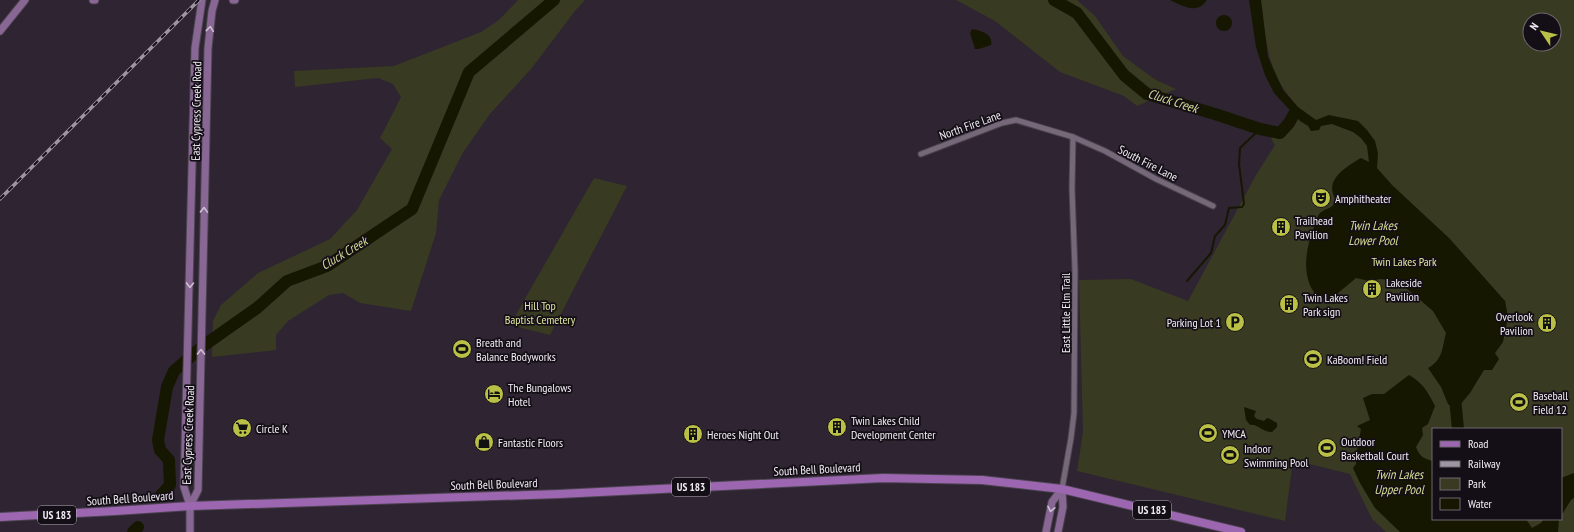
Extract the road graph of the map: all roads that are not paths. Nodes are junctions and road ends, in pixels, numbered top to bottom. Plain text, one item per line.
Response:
1 (25, 0) edge
2 (202, 0) edge
3 (215, 0) edge
4 (0, 31) edge
5 (1073, 137) junction
6 (921, 154) dead end
7 (1213, 206) dead end
8 (190, 246) junction
9 (203, 250) junction
10 (1062, 489) junction
11 (190, 506) junction
12 (0, 517) edge
13 (190, 532) edge
14 (1046, 532) edge
15 (1058, 532) edge
16 (1241, 532) edge

1 - 4 main road
2 - 8 main road, East Cypress Creek Road
9 -> 3 main road, East Cypress Creek Road
5 - 6 street, North Fire Lane
5 - 7 street, South Fire Lane
5 - 10 street, East Little Elm Trail
8 - 9 main road
8 -> 11 main road, East Cypress Creek Road
11 -> 9 main road, East Cypress Creek Road
10 - 11 main road, South Bell Boulevard / US 183
10 -> 14 main road
10 - 15 main road
10 - 16 main road, South Bell Boulevard / US 183
11 - 12 main road, South Bell Boulevard / US 183
11 - 13 main road

